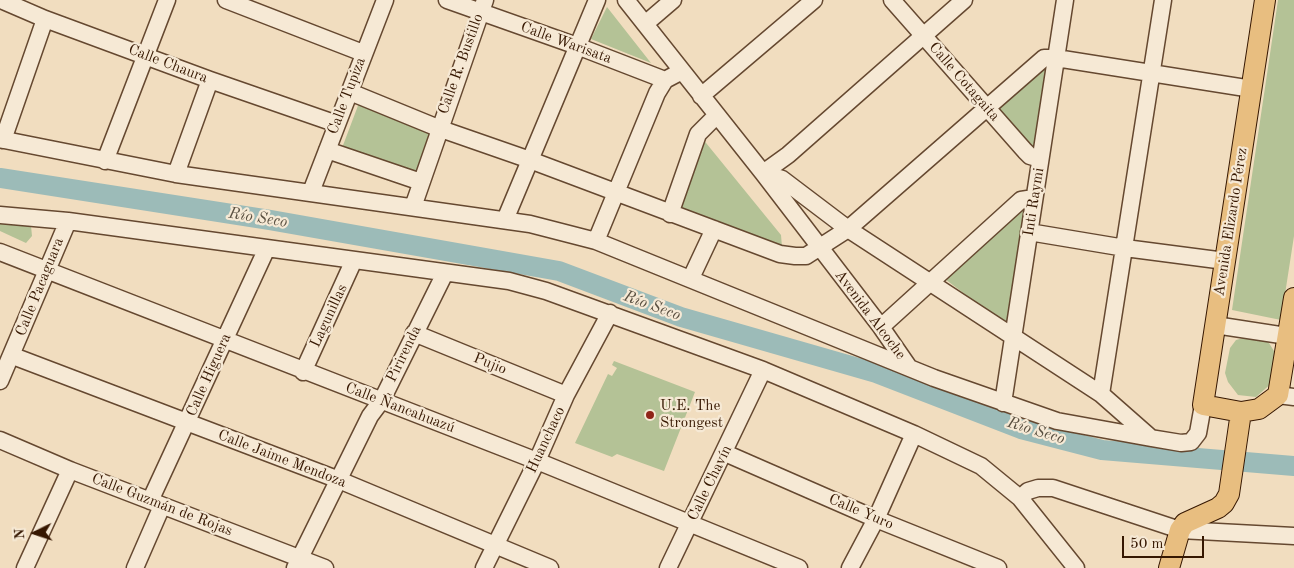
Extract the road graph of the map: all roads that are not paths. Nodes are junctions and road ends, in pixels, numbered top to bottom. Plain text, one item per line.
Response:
1 (1, 0) edge
2 (167, 0) edge
3 (226, 0) edge
4 (385, 0) edge
5 (448, 0) edge
6 (597, 0) edge
7 (626, 0) edge
8 (673, 0) edge
9 (814, 0) edge
10 (892, 0) edge
11 (964, 0) edge
12 (1065, 0) edge
13 (1163, 0) edge
14 (1265, 0) edge
15 (482, 6) edge
16 (45, 19) junction
17 (645, 24) junction
18 (923, 36) junction
19 (577, 46) junction
20 (363, 53) junction
21 (144, 54) junction
22 (1056, 58) junction
23 (682, 71) junction
24 (1152, 72) junction
25 (210, 80) junction
26 (665, 80) junction
27 (1252, 88) junction
28 (350, 92) junction
29 (701, 96) junction
30 (986, 108) junction
31 (717, 115) junction
32 (336, 124) junction
33 (438, 128) junction
34 (2, 139) edge
35 (327, 150) junction
36 (1040, 159) junction
37 (530, 160) junction
38 (105, 161) junction
39 (763, 173) junction
40 (176, 174) junction
41 (421, 182) junction
42 (311, 192) junction
43 (616, 194) junction
44 (1034, 198) junction
45 (413, 207) junction
46 (670, 214) junction
47 (0, 215) edge
48 (505, 220) junction
49 (68, 221) junction
50 (714, 229) junction
51 (848, 229) junction
52 (1029, 232) junction
53 (596, 241) junction
54 (267, 248) junction
55 (1125, 248) junction
56 (820, 249) junction
57 (0, 252) edge
58 (354, 260) junction
59 (1225, 261) junction
60 (45, 272) junction
61 (444, 273) junction
62 (691, 278) junction
63 (931, 281) junction
64 (1294, 298) edge
65 (610, 313) junction
66 (1215, 325) junction
67 (881, 326) junction
68 (414, 333) junction
69 (1013, 336) junction
70 (1291, 337) edge
71 (223, 340) junction
72 (12, 356) junction
73 (908, 366) junction
74 (763, 370) junction
75 (303, 372) junction
76 (0, 381) edge
77 (1101, 394) junction
78 (566, 395) junction
79 (1286, 396) edge
80 (382, 400) junction
81 (1003, 403) junction
82 (1203, 405) junction
83 (1241, 412) junction
84 (187, 424) junction
85 (914, 434) junction
86 (1152, 438) junction
87 (0, 440) edge
88 (725, 453) junction
89 (537, 461) junction
90 (70, 470) junction
91 (339, 480) junction
92 (1020, 498) junction
93 (156, 503) junction
94 (876, 519) junction
95 (689, 524) junction
96 (1180, 530) junction
97 (1294, 536) edge
98 (496, 545) junction
99 (297, 563) edge
100 (1070, 566) edge
101 (24, 568) edge
102 (136, 568) edge
103 (325, 568) edge
104 (484, 568) edge
105 (550, 568) edge
106 (668, 568) edge
107 (799, 568) edge
108 (850, 568) edge
109 (998, 568) edge
110 (1169, 568) edge

1 - 16 street, Calle Chaura
2 - 21 street
3 - 20 street
4 - 20 street, Calle Tupiza
5 - 15 street, Calle Warisata
6 - 19 street
7 - 17 street, Avenida Alcoche
8 - 17 street
9 - 29 street
10 - 18 street, Calle Cotagaita
11 - 18 street
12 - 22 street, Inti Raymi
13 - 24 street
14 - 27 main road, Avenida Elizardo Pérez
15 - 19 street, Calle Warisata
15 - 33 street, Calle R. Bustillo
16 - 21 street, Calle Chaura
16 - 34 street
17 - 23 street, Avenida Alcoche
18 - 30 street, Calle Cotagaita
18 - 39 street
19 - 26 street, Calle Warisata
19 - 37 street
20 - 28 street, Calle Tupiza
21 - 25 street, Calle Chaura
21 - 38 street
22 - 24 street
22 - 30 street
22 - 36 street, Inti Raymi
23 - 26 street
23 - 29 street, Avenida Alcoche
24 - 27 street
24 - 55 street
25 - 32 street, Calle Chaura
25 - 40 street
26 - 43 street
27 - 59 main road, Avenida Elizardo Pérez
28 - 32 street, Calle Tupiza
28 - 33 street
29 - 31 street, Avenida Alcoche
30 - 36 street, Calle Cotagaita
30 - 51 street
31 - 39 street, Avenida Alcoche
31 - 46 street
32 - 35 street, Calle Tupiza
33 - 37 street
33 - 41 street, Calle R. Bustillo
34 - 38 street
35 - 41 street
35 - 42 street, Calle Tupiza
36 - 44 street, Inti Raymi
37 - 43 street
37 - 48 street
38 - 40 street
39 - 51 street
39 - 56 street, Avenida Alcoche
40 - 42 street
41 - 45 street, Calle R. Bustillo
42 - 45 street
43 - 46 street
43 - 53 street
44 - 52 street, Inti Raymi
44 - 63 street
45 - 48 street
46 - 50 street
47 - 49 street
48 - 53 street
49 - 54 street
49 - 60 street, Calle Pacaguara
50 - 56 street
50 - 62 street
51 - 56 street
51 - 63 street
52 - 55 street
52 - 69 street, Inti Raymi
53 - 62 street
54 - 58 street
54 - 71 street, Calle Higuera
55 - 59 street
55 - 77 street
56 - 67 street, Avenida Alcoche
57 - 60 street, Calle Ñancahuazú
58 - 61 street
58 - 75 street, Lagunillas
59 - 66 main road, Avenida Elizardo Pérez
60 - 71 street, Calle Ñancahuazú
60 - 72 street, Calle Pacaguara
61 - 65 street
61 - 68 street, Pirirenda
62 - 73 street
63 - 67 street
63 - 69 street
64 - 70 main road
65 - 74 street
65 - 78 street, Huanchaco
66 - 70 street
66 - 82 main road, Avenida Elizardo Pérez
67 - 73 street, Avenida Alcoche
68 - 78 street, Pujio
68 - 80 street, Pirirenda
69 - 77 street
69 - 81 street, Inti Raymi
70 - 79 main road
71 - 75 street, Calle Ñancahuazú
71 - 84 street, Calle Higuera
72 - 76 street, Calle Pacaguara
72 - 84 street, Calle Jaime Mendoza
73 - 81 street, Avenida Alcoche
74 - 85 street
74 - 88 street, Calle Chavín
75 - 80 street, Calle Ñancahuazú
77 - 86 street
78 - 89 street, Huanchaco
79 - 83 main road
80 - 89 street, Calle Ñancahuazú
80 - 91 street, Pirirenda
81 - 86 street, Avenida Alcoche
82 - 83 main road
82 - 86 street, Avenida Alcoche
83 - 96 main road
84 - 91 street, Calle Jaime Mendoza
84 - 93 street, Calle Higuera
85 - 92 street
85 - 94 street
87 - 90 street, Calle Guzmán de Rojas
88 - 94 street, Calle Yuro
88 - 95 street, Calle Chavín
89 - 95 street, Calle Ñancahuazú
89 - 98 street, Huanchaco
90 - 93 street, Calle Guzmán de Rojas
90 - 101 street
91 - 98 street, Calle Jaime Mendoza
91 - 99 street, Pirirenda
92 - 96 street
92 - 100 street
93 - 99 street, Calle Guzmán de Rojas
93 - 102 street, Calle Higuera
94 - 108 street
94 - 109 street, Calle Yuro
95 - 106 street, Calle Chavín
95 - 107 street, Calle Ñancahuazú
96 - 97 street
96 - 110 main road
98 - 104 street, Huanchaco
98 - 105 street, Calle Jaime Mendoza
99 - 103 street, Calle Guzmán de Rojas

